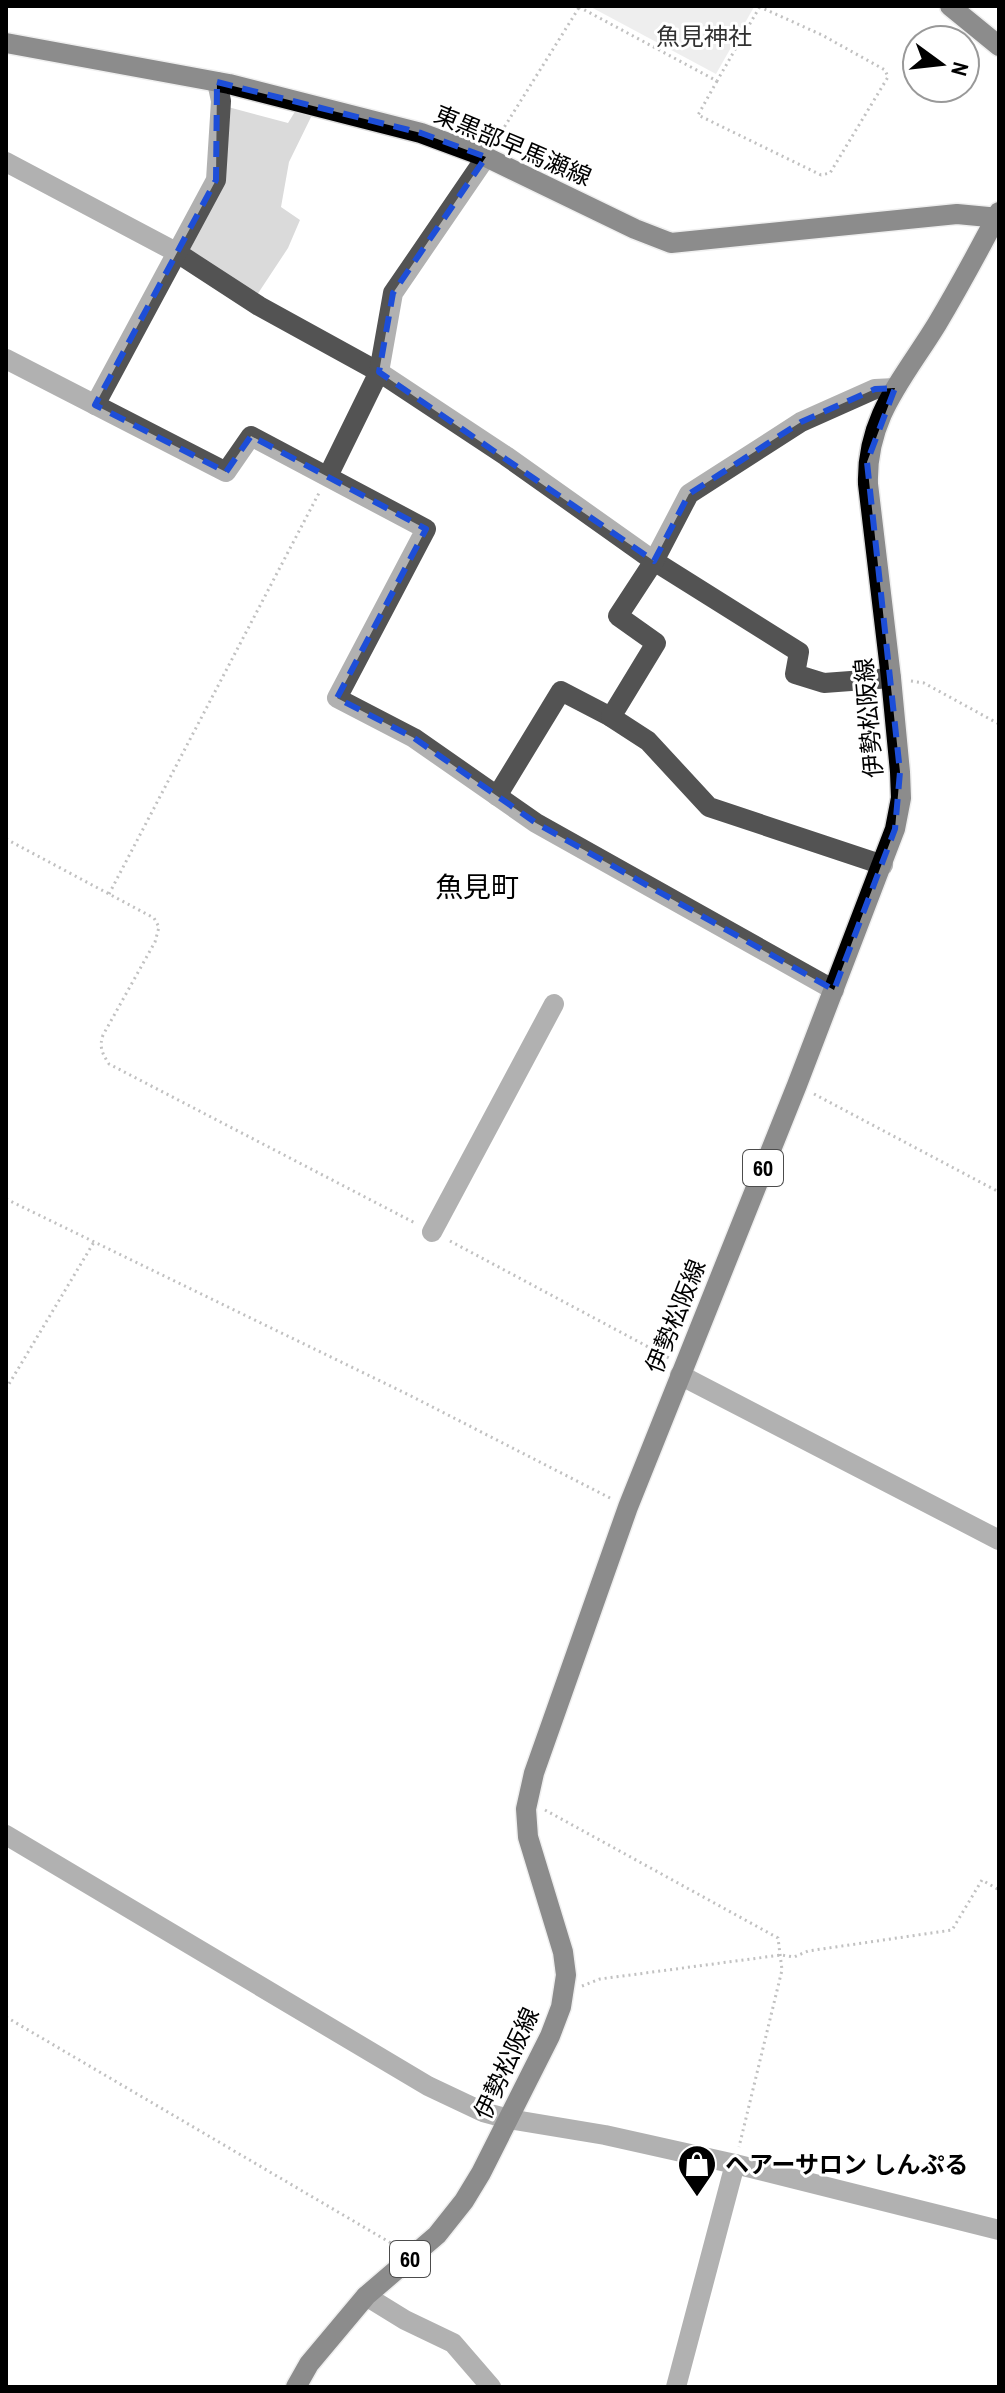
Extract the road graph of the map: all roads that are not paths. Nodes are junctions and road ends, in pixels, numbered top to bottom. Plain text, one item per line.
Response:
1 (950, 6) edge
2 (6, 43) edge
3 (999, 46) edge
4 (217, 82) junction
5 (486, 157) junction
6 (6, 162) edge
7 (998, 216) edge
8 (176, 252) junction
9 (6, 359) edge
10 (379, 372) junction
11 (895, 388) junction
12 (95, 405) junction
13 (328, 476) junction
14 (654, 561) junction
15 (891, 678) junction
16 (611, 717) junction
17 (497, 796) junction
18 (883, 865) junction
19 (834, 990) junction
20 (554, 1004) dead end
21 (432, 1232) road end
22 (681, 1370) junction
23 (999, 1540) edge
24 (6, 1835) edge
25 (509, 2119) junction
26 (735, 2164) junction
27 (999, 2230) edge
28 (366, 2296) junction
29 (296, 2387) edge
30 (491, 2387) edge
31 (676, 2387) edge

1 - 3 main road
2 - 4 main road, 東黒部早馬瀬線
4 - 5 main road, 東黒部早馬瀬線
4 - 8 street
5 - 7 main road, 東黒部早馬瀬線
5 - 10 street
6 - 8 street
7 - 11 main road, 伊勢松阪線 / 60
8 - 10 street
8 - 12 street
9 - 12 street
10 - 13 street
10 - 14 street
11 - 14 street
11 - 15 main road, 伊勢松阪線 / 60
12 - 13 street
13 - 17 street
14 - 15 street
14 - 16 street
15 - 18 main road, 伊勢松阪線 / 60
16 - 17 street
16 - 18 street
17 - 19 street
18 - 19 main road, 伊勢松阪線 / 60
19 - 22 main road, 伊勢松阪線 / 60
20 - 21 street
22 - 23 street
22 - 25 main road, 伊勢松阪線 / 60
24 - 25 street
25 - 26 street
25 - 28 main road, 伊勢松阪線 / 60
26 - 27 street
26 - 31 street
28 - 29 main road, 伊勢松阪線 / 60
28 - 30 street

